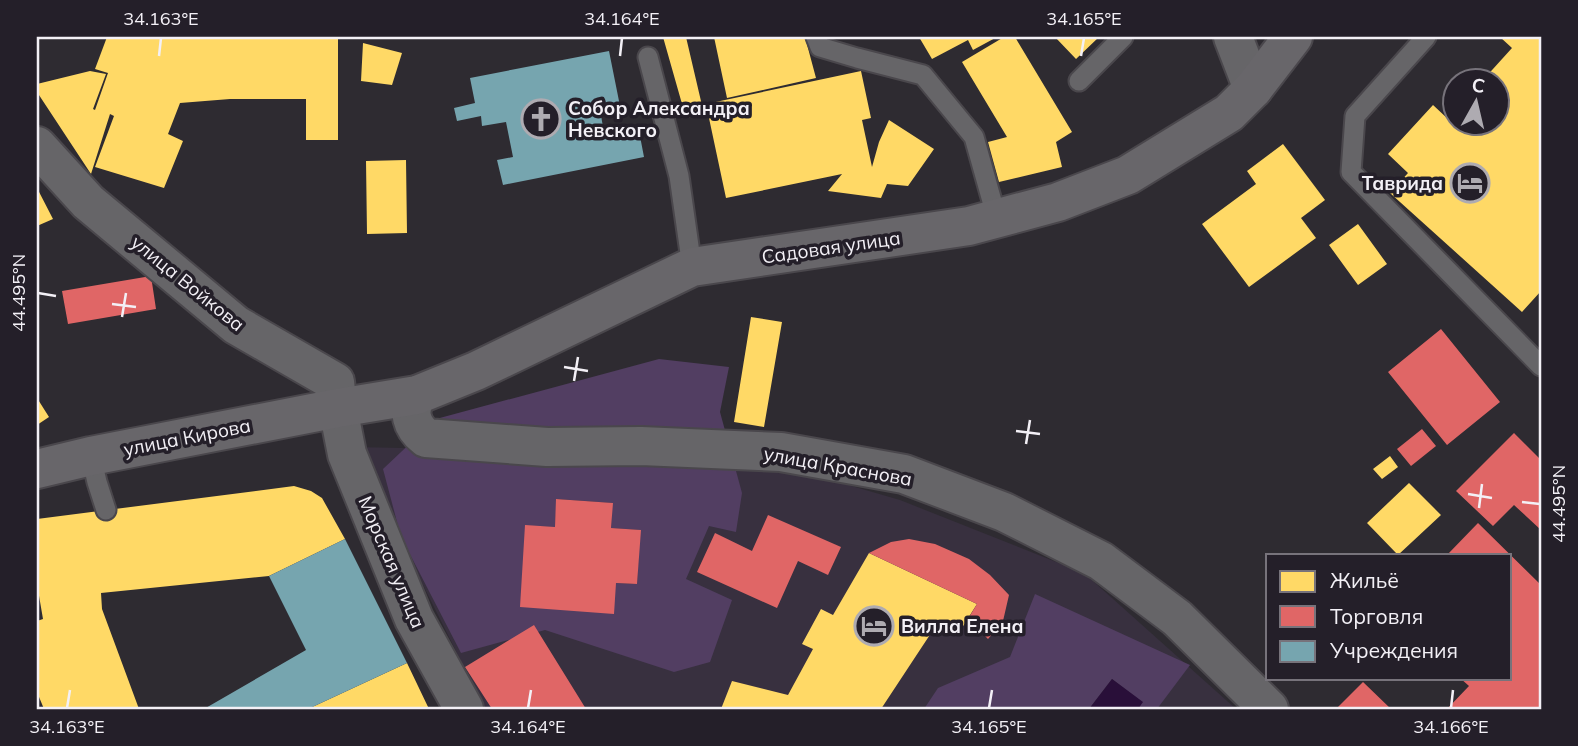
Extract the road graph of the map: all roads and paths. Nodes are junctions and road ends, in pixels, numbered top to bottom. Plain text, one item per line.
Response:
1 (816, 37) edge
2 (1122, 37) edge
3 (1233, 37) edge
4 (1293, 37) edge
5 (1426, 37) edge
6 (648, 57) dead end
7 (1079, 81) dead end
8 (1252, 89) junction
9 (37, 146) edge
10 (997, 219) junction
11 (692, 267) junction
12 (1541, 366) edge
13 (336, 395) junction
14 (418, 395) junction
15 (37, 444) edge
16 (91, 456) junction
17 (37, 469) edge
18 (106, 510) dead end
19 (464, 709) edge
20 (1269, 709) edge

1 - 10 lane
2 - 7 lane
3 - 8 street
4 - 8 main road, Садовая улица
5 - 12 lane
6 - 11 lane
8 - 10 main road, Садовая улица
9 - 13 street, улица Войкова
10 - 11 main road, Садовая улица
11 - 14 main road, Садовая улица
13 - 14 main road, Садовая улица
13 - 15 main road, улица Кирова
13 - 16 main road, улица Кирова
13 - 19 street, Морская улица
14 - 20 street, улица Краснова
16 - 17 main road, улица Кирова
16 - 18 lane

